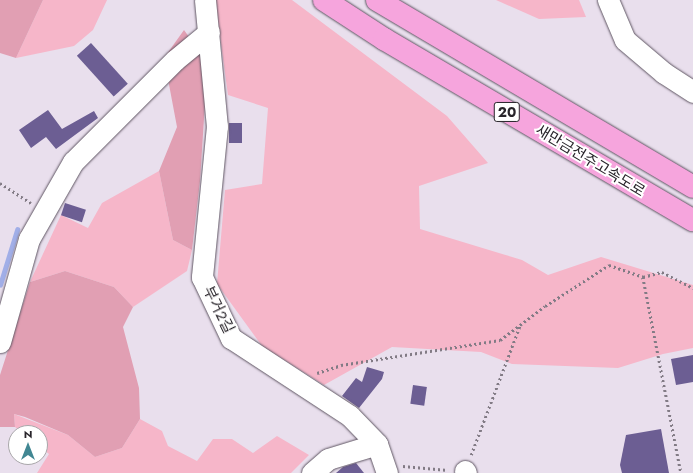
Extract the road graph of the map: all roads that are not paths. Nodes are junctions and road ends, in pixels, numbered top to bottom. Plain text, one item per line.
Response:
1 (205, 0) edge
2 (324, 0) edge
3 (377, 0) edge
4 (608, 0) edge
5 (209, 32) junction
6 (693, 92) edge
7 (693, 186) edge
8 (693, 220) edge
9 (0, 342) edge
10 (377, 444) junction
11 (386, 469) edge
12 (312, 473) edge

1 - 5 street, 부거2길
2 - 8 highway, 새만금전주고속도로 / 20
3 - 7 highway, 새만금전주고속도로 / 20
4 - 6 street
5 - 9 street
5 - 10 street, 부거2길
10 - 11 street, 부거2길
10 - 12 street

